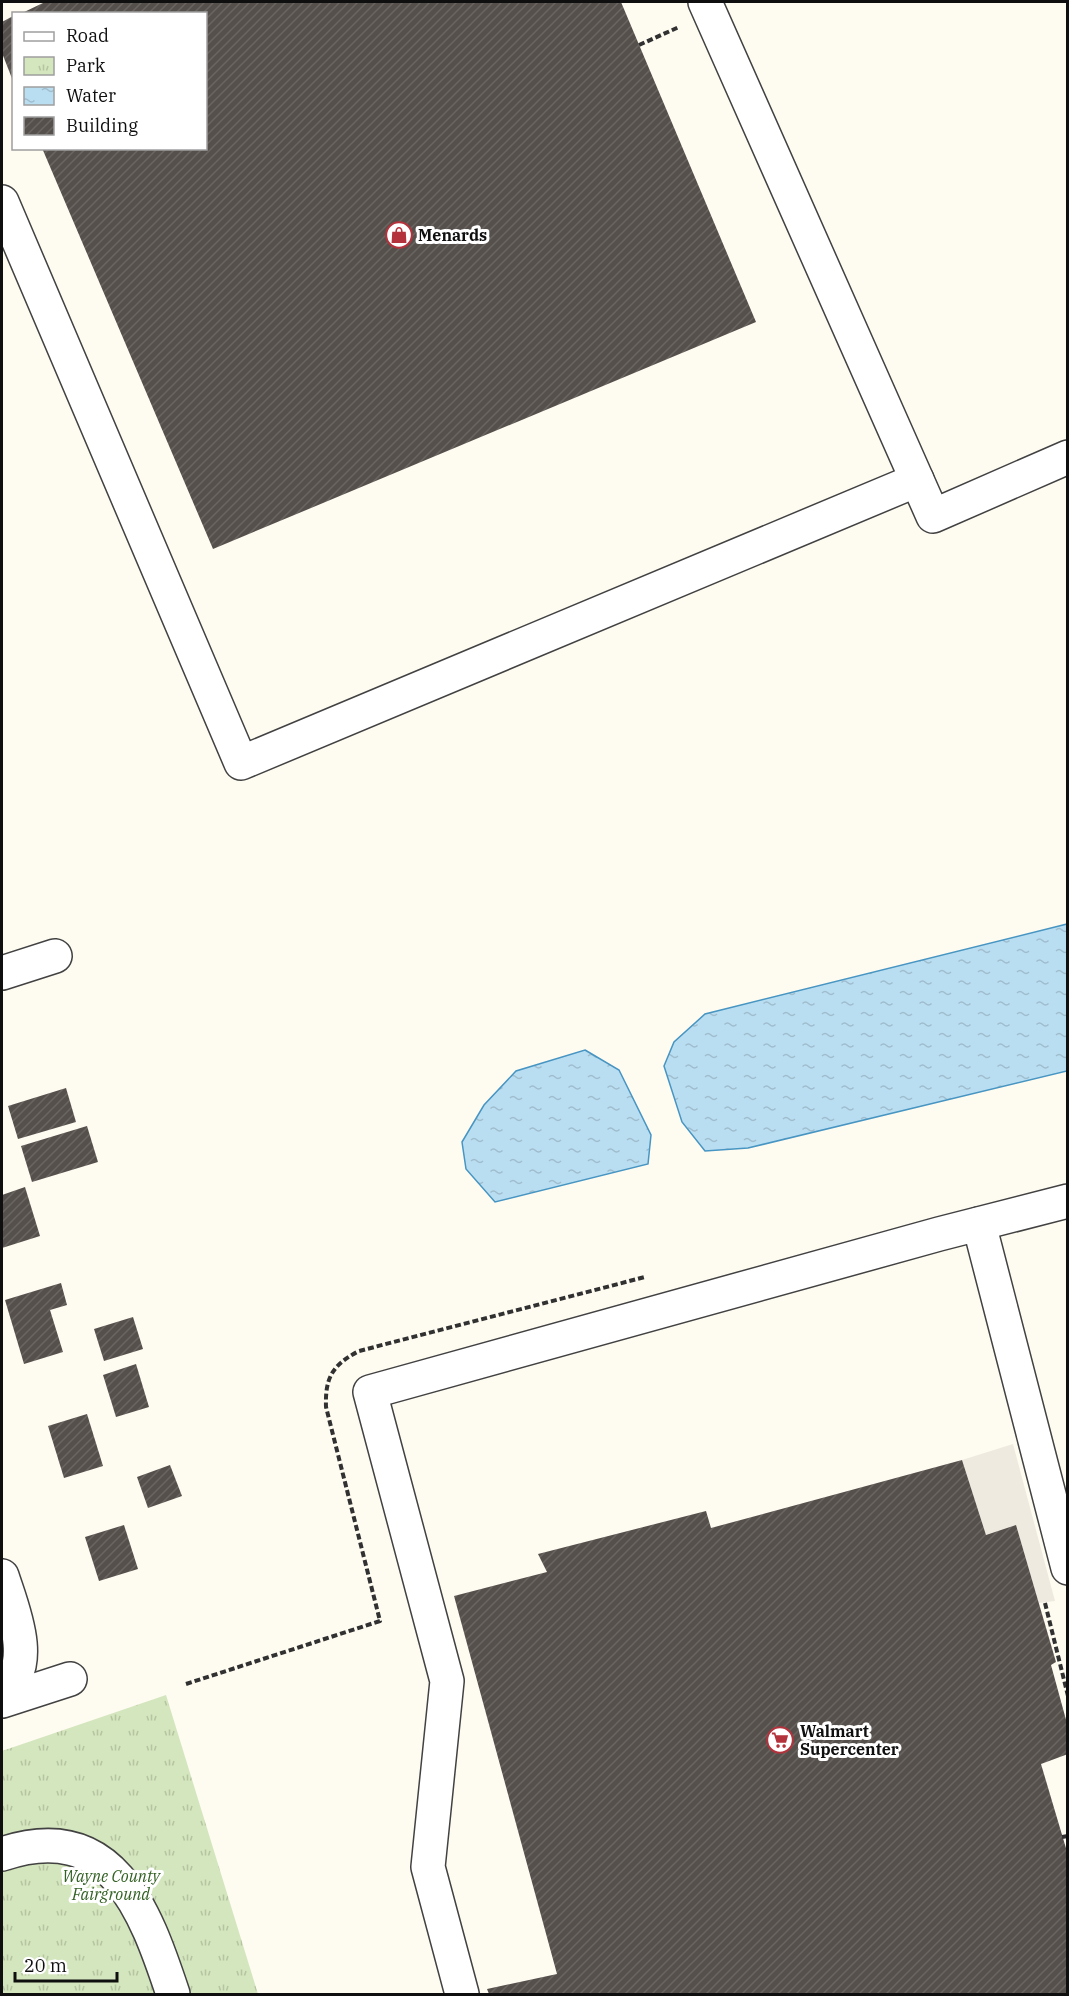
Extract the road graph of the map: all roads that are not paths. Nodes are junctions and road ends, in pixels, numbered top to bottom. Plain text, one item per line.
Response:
1 (707, 8) edge
2 (2, 202) edge
3 (1068, 457) edge
4 (917, 480) junction
5 (55, 956) dead end
6 (2, 973) edge
7 (1068, 1202) edge
8 (979, 1224) junction
9 (1068, 1568) edge
10 (2, 1576) edge
11 (70, 1679) dead end
12 (2, 1691) edge
13 (2, 1701) edge
14 (2, 1854) edge
15 (173, 1995) edge
16 (462, 1995) edge

1 - 4 street
2 - 4 street
3 - 4 street
5 - 6 street
7 - 8 street
8 - 9 street
8 - 16 street
10 - 12 street
11 - 13 street
14 - 15 street

